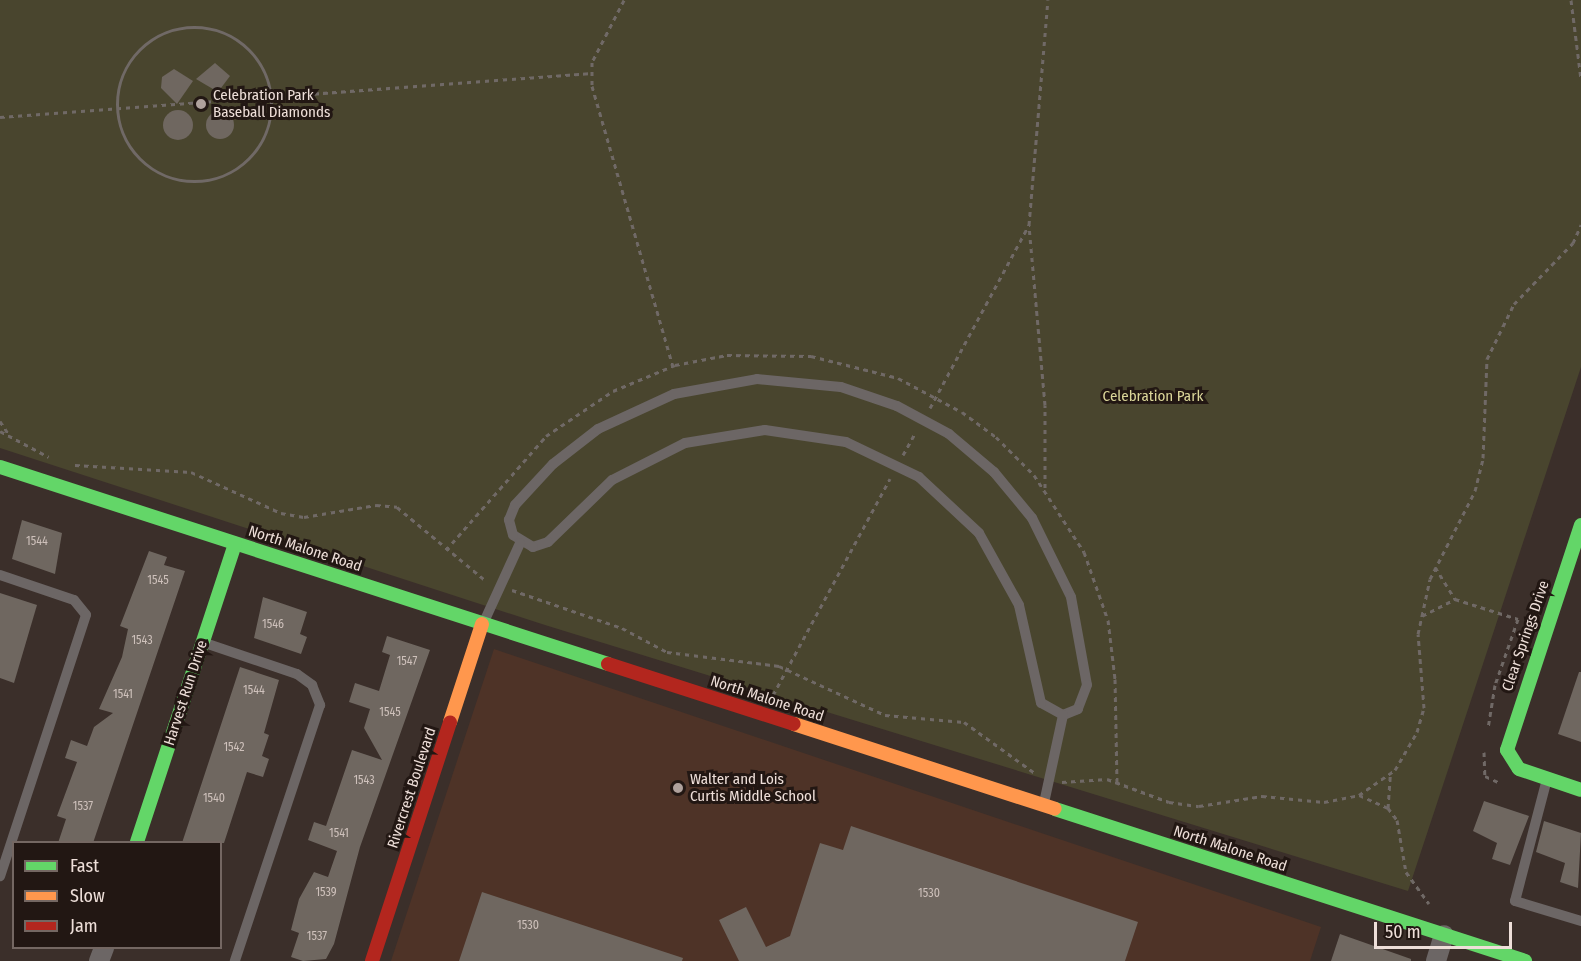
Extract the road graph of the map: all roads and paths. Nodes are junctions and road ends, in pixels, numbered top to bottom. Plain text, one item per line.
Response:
1 (624, 0) edge
2 (1048, 0) edge
3 (1570, 0) edge
4 (592, 73) junction
5 (1581, 79) edge
6 (271, 97) junction
7 (116, 108) junction
8 (0, 117) edge
9 (1581, 225) edge
10 (673, 367) junction
11 (0, 421) edge
12 (0, 431) edge
13 (10, 436) junction
14 (54, 459) dead end
15 (70, 464) dead end
16 (0, 467) edge
17 (1045, 489) junction
18 (1581, 525) edge
19 (520, 543) junction
20 (235, 544) junction
21 (446, 550) junction
22 (1435, 567) junction
23 (0, 575) edge
24 (497, 585) junction
25 (1455, 598) junction
26 (1421, 617) junction
27 (482, 624) junction
28 (202, 642) junction
29 (1063, 715) junction
30 (1487, 735) dead end
31 (1485, 745) dead end
32 (1390, 775) junction
33 (1547, 778) junction
34 (1051, 780) junction
35 (1117, 784) junction
36 (1505, 785) dead end
37 (1581, 790) edge
38 (1359, 795) junction
39 (1043, 806) junction
40 (1388, 808) junction
41 (138, 841) edge
42 (0, 876) edge
43 (1435, 907) dead end
44 (1581, 921) edge
45 (1444, 935) junction
46 (235, 961) edge
47 (372, 961) edge
48 (1436, 961) edge
49 (1525, 961) edge

1 - 4 path
2 - 17 path
3 - 5 path
4 - 6 path
4 - 10 path
6 - 7 path
6 - 7 path
6 - 7 path
7 - 8 path
9 - 22 path
10 - 17 path
10 - 21 path
11 - 13 path
12 - 13 path
13 - 14 path
15 - 21 path
16 - 20 street, North Malone Road
17 - 35 path
18 - 33 street, Clear Springs Drive
19 - 24 lane
19 - 29 lane
19 - 29 lane
20 - 27 street, North Malone Road
20 - 28 street, Harvest Run Drive
21 - 24 path
22 - 25 path
22 - 26 path
23 - 42 lane
24 - 27 lane
24 - 34 path
25 - 26 path
25 - 30 path
26 - 32 path
27 - 39 street, North Malone Road
27 - 47 street, Rivercrest Boulevard
28 - 41 street, Harvest Run Drive
28 - 46 lane
29 - 34 lane
31 - 36 path
32 - 38 path
32 - 40 path
33 - 37 street
33 - 44 lane
34 - 35 path
34 - 39 lane
35 - 38 path
38 - 40 path
39 - 45 street, North Malone Road
40 - 43 path
45 - 48 street
45 - 49 street, North Malone Road

